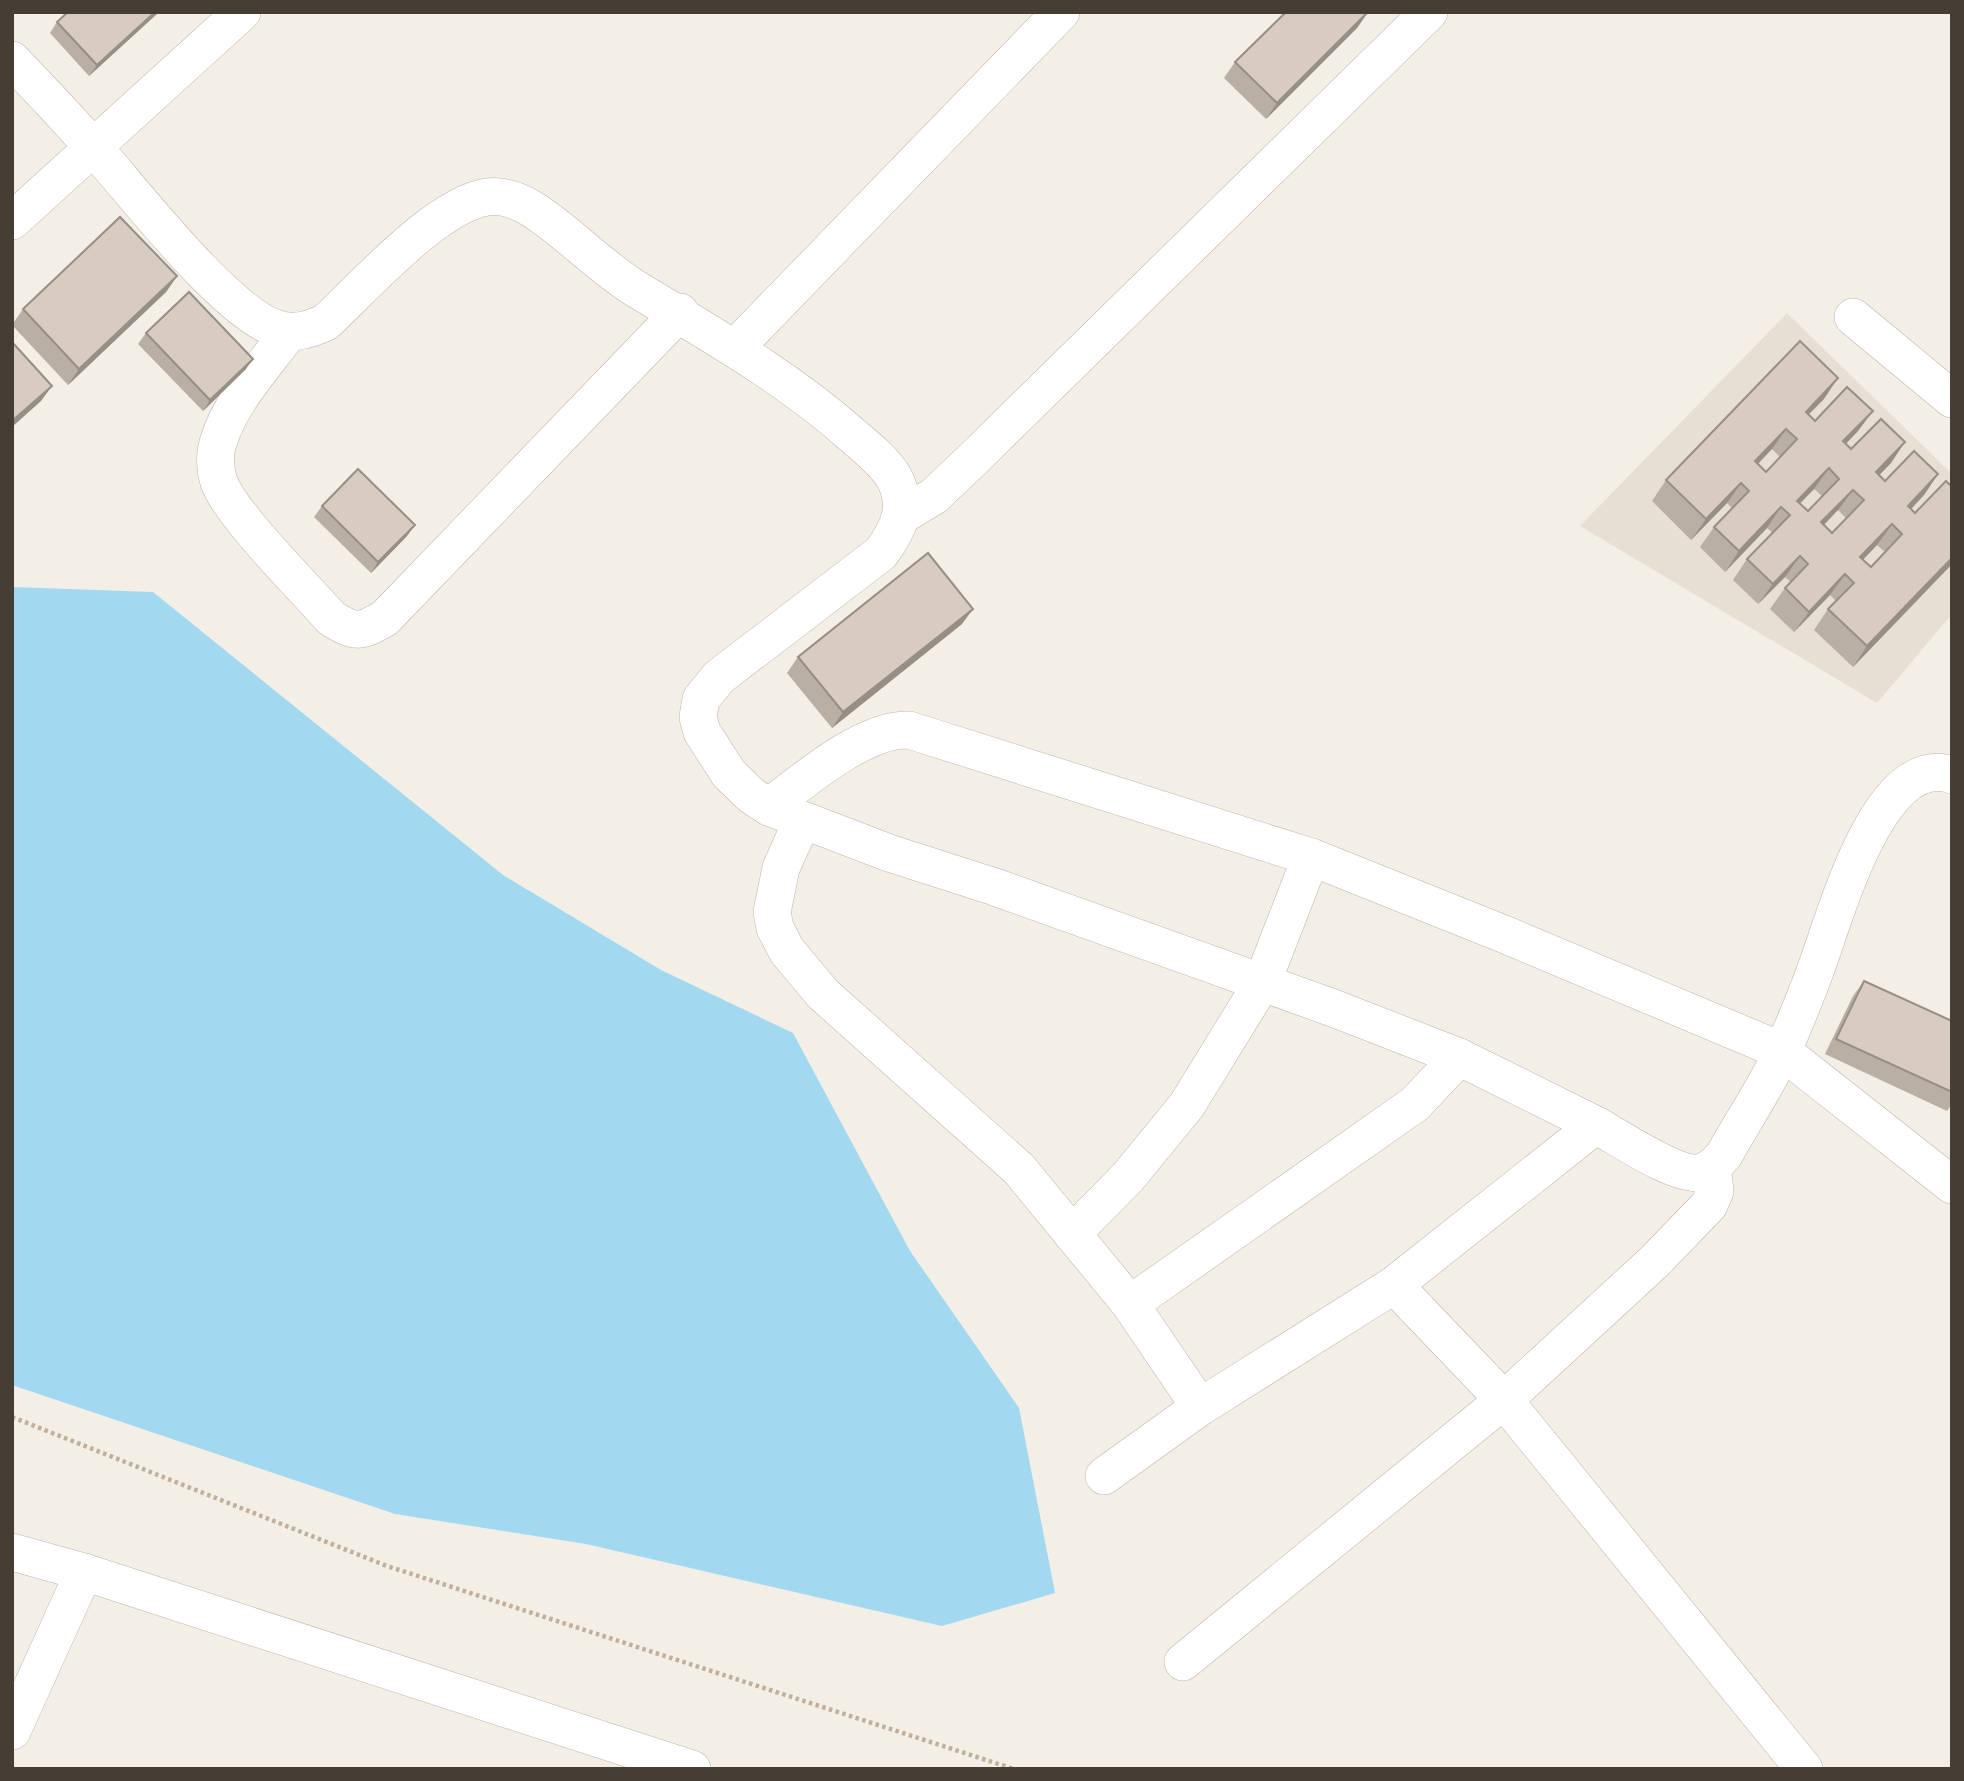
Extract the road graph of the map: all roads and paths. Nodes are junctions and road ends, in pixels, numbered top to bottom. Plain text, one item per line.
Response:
1 (242, 12) edge
2 (1062, 12) edge
3 (1429, 12) edge
4 (12, 60) edge
5 (94, 148) junction
6 (12, 221) edge
7 (680, 312) junction
8 (1853, 317) dead end
9 (289, 332) junction
10 (735, 348) junction
11 (1952, 399) edge
12 (903, 515) junction
13 (1952, 775) edge
14 (769, 807) junction
15 (802, 821) junction
16 (1311, 858) junction
17 (1262, 983) junction
18 (1782, 1051) junction
19 (1459, 1057) junction
20 (1595, 1125) junction
21 (1712, 1167) junction
22 (1952, 1185) edge
23 (1072, 1234) junction
24 (1394, 1285) junction
25 (1130, 1304) junction
26 (1504, 1400) junction
27 (1200, 1407) junction
28 (12, 1417) edge
29 (1104, 1476) dead end
30 (12, 1552) edge
31 (84, 1572) junction
32 (1184, 1662) dead end
33 (12, 1731) edge
34 (692, 1769) edge
35 (1014, 1769) edge
36 (1804, 1769) edge

1 - 5 street
2 - 10 street
3 - 12 street
4 - 5 street
5 - 6 street
5 - 9 street
7 - 9 street
7 - 9 street
7 - 10 street
8 - 11 street
10 - 12 street
12 - 14 street
13 - 18 street
14 - 15 street
14 - 16 street
15 - 17 street
15 - 23 street
16 - 17 street
16 - 18 street
17 - 19 street
17 - 23 street
18 - 21 street
18 - 22 street
19 - 20 street
19 - 25 street
20 - 21 street
20 - 24 street
21 - 26 street
23 - 25 street
24 - 26 street
24 - 27 street
25 - 27 street
26 - 32 street
26 - 36 street
27 - 29 street
28 - 35 path
30 - 31 street
31 - 33 street
31 - 34 street

